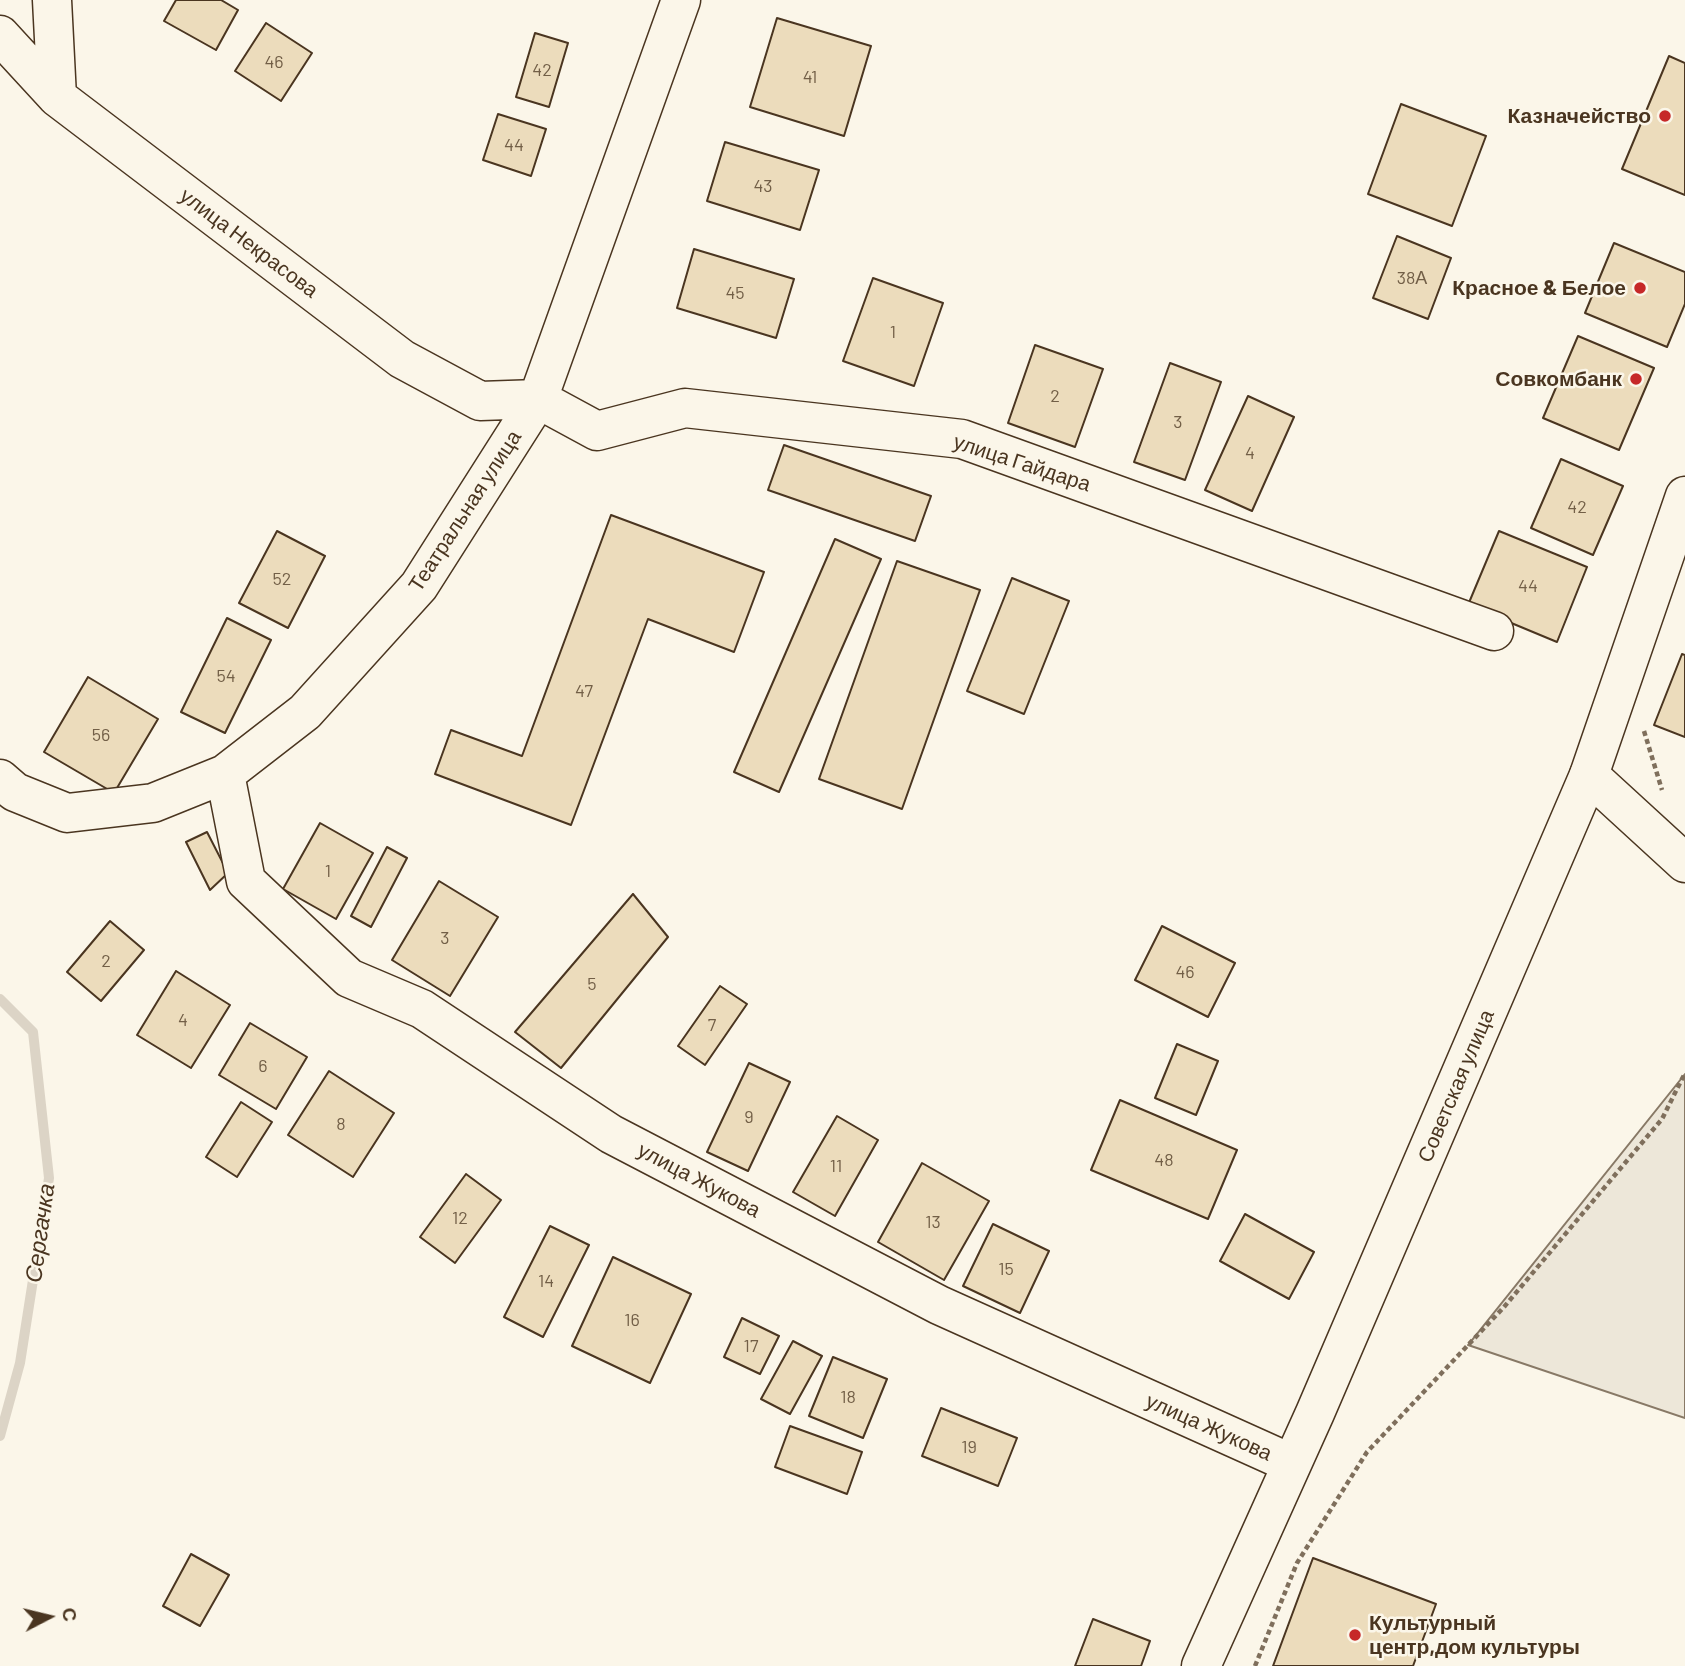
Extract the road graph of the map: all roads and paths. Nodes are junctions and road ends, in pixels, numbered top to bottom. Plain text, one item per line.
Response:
1 (52, 0) edge
2 (681, 0) edge
3 (0, 35) edge
4 (57, 97) junction
5 (538, 399) junction
6 (1685, 496) edge
7 (1494, 631) dead end
8 (1644, 728) dead end
9 (225, 774) junction
10 (1590, 775) junction
11 (0, 779) edge
12 (1666, 801) dead end
13 (1685, 863) edge
14 (1685, 1073) edge
15 (1290, 1463) junction
16 (1200, 1666) edge
17 (1255, 1666) edge

1 - 4 street
2 - 5 street, Театральная улица
3 - 4 street, улица Некрасова
4 - 5 street, улица Некрасова
5 - 7 street, улица Гайдара
5 - 9 street, Театральная улица
6 - 10 street, Советская улица
8 - 12 path
9 - 11 street, Театральная улица
9 - 15 street, улица Жукова
10 - 13 street
10 - 15 street, Советская улица
14 - 17 path
15 - 16 street, Советская улица

